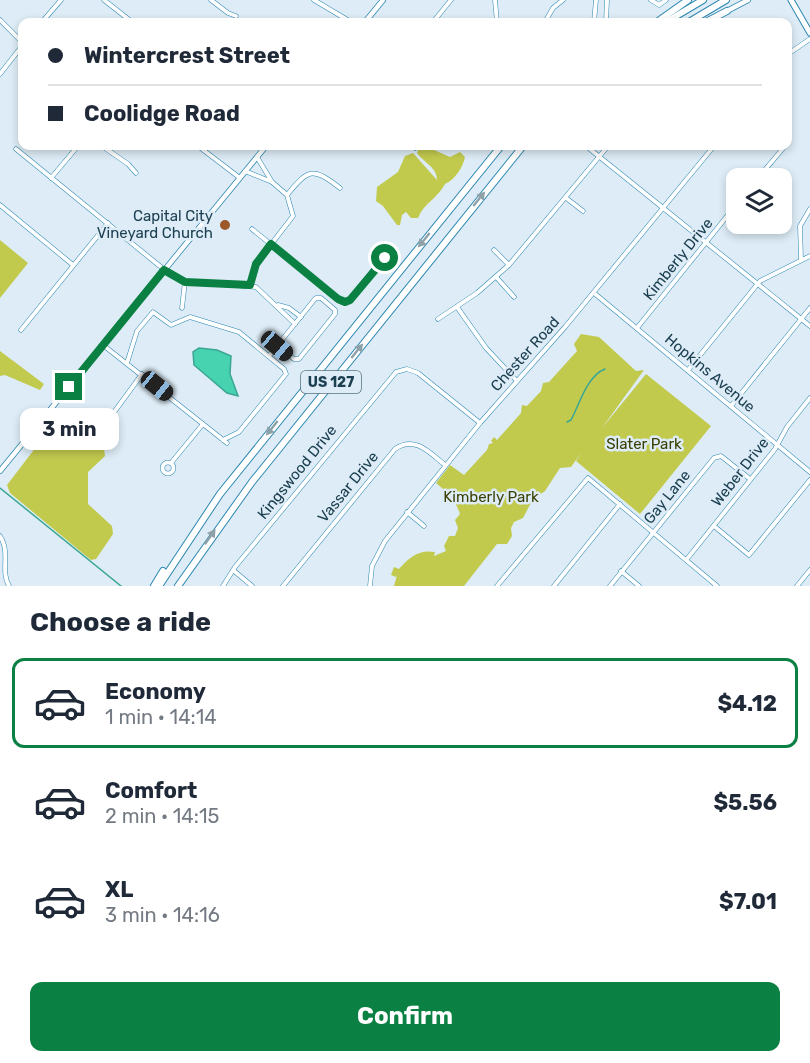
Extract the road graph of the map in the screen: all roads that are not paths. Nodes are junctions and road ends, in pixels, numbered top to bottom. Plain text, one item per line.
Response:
1 (61, 0) edge
2 (104, 0) edge
3 (211, 0) edge
4 (314, 0) edge
5 (383, 0) edge
6 (451, 0) edge
7 (495, 0) edge
8 (563, 0) edge
9 (596, 0) edge
10 (607, 0) edge
11 (651, 0) edge
12 (666, 0) edge
13 (688, 0) edge
14 (703, 0) edge
15 (726, 0) edge
16 (748, 0) edge
17 (791, 0) edge
18 (727, 11) junction
19 (236, 16) dead end
20 (45, 18) edge
21 (127, 18) edge
22 (344, 18) edge
23 (368, 18) edge
24 (436, 18) edge
25 (497, 18) edge
26 (547, 18) edge
27 (594, 18) edge
28 (606, 18) edge
29 (663, 18) edge
30 (673, 18) edge
31 (696, 18) edge
32 (714, 18) edge
33 (719, 18) edge
34 (0, 20) edge
35 (810, 33) edge
36 (810, 39) edge
37 (18, 40) edge
38 (18, 49) edge
39 (792, 51) edge
40 (0, 74) edge
41 (16, 149) dead end
42 (75, 150) edge
43 (108, 150) edge
44 (203, 150) edge
45 (263, 150) edge
46 (498, 150) edge
47 (520, 150) edge
48 (591, 150) edge
49 (604, 150) edge
50 (711, 150) edge
51 (782, 150) edge
52 (599, 156) junction
53 (257, 157) junction
54 (766, 168) edge
55 (245, 171) junction
56 (136, 173) dead end
57 (51, 178) junction
58 (240, 178) junction
59 (272, 182) junction
60 (340, 189) dead end
61 (287, 195) junction
62 (566, 198) junction
63 (0, 205) edge
64 (663, 209) junction
65 (810, 209) edge
66 (583, 211) dead end
67 (726, 218) edge
68 (108, 223) junction
69 (252, 229) dead end
70 (706, 243) junction
71 (271, 244) junction
72 (494, 250) dead end
73 (810, 256) edge
74 (801, 259) junction
75 (381, 260) dead end
76 (73, 265) junction
77 (509, 265) junction
78 (164, 270) junction
79 (497, 278) junction
80 (185, 282) junction
81 (757, 284) junction
82 (250, 285) junction
83 (594, 293) junction
84 (514, 297) dead end
85 (277, 305) junction
86 (286, 307) junction
87 (457, 307) junction
88 (182, 308) dead end
89 (810, 308) edge
90 (281, 312) junction
91 (301, 317) junction
92 (438, 318) dead end
93 (801, 319) junction
94 (295, 324) junction
95 (810, 326) edge
96 (637, 328) junction
97 (21, 330) dead end
98 (103, 345) junction
99 (277, 346) junction
100 (269, 356) junction
101 (127, 363) junction
102 (688, 370) junction
103 (142, 374) junction
104 (517, 381) junction
105 (810, 398) edge
106 (731, 406) junction
107 (112, 415) dead end
108 (480, 423) junction
109 (203, 424) junction
110 (778, 445) junction
111 (171, 463) dead end
112 (445, 465) junction
113 (0, 471) edge
114 (810, 472) edge
115 (750, 479) junction
116 (810, 480) edge
117 (620, 504) junction
118 (407, 512) junction
119 (424, 526) dead end
120 (714, 526) junction
121 (654, 532) junction
122 (0, 536) edge
123 (188, 540) junction
124 (687, 559) junction
125 (233, 570) junction
126 (810, 570) edge
127 (621, 571) junction
128 (9, 586) edge
129 (154, 586) edge
130 (159, 586) edge
131 (178, 586) edge
132 (223, 586) edge
133 (252, 586) edge
134 (284, 586) edge
135 (370, 586) edge
136 (497, 586) edge
137 (554, 586) edge
138 (610, 586) edge
139 (639, 586) edge
140 (717, 586) edge
141 (797, 586) edge

1 - 20 street
2 - 21 street
3 - 19 street
4 - 22 street
5 - 23 street
6 - 24 street
7 - 25 street
8 - 26 street
9 - 27 street
10 - 28 street
11 - 12 street
13 - 29 highway
14 - 30 highway
15 - 31 highway
16 - 18 street
17 - 35 main road
18 - 32 highway
18 - 33 street
34 - 37 street
36 - 39 street
38 - 40 street
41 - 57 street
42 - 57 street
43 - 56 street
44 - 58 street
45 - 53 street
46 -> 123 highway, US 127
131 -> 47 highway, US 127
48 - 52 street
49 - 52 street
50 - 64 street, Chester Road
51 - 54 street
52 - 62 street
52 - 64 street
53 - 55 street
53 - 59 street
55 - 58 street
55 - 59 street
57 - 68 street
58 - 78 street
59 - 61 street
60 - 61 street
61 - 71 street
62 - 66 street
62 - 77 street
63 - 76 street
64 - 70 street
64 - 83 street, Chester Road
65 - 74 street
67 - 70 street, Kimberly Drive
68 - 76 street
68 - 78 street
69 - 71 street
70 - 81 street
70 - 96 street, Kimberly Drive
71 - 75 street
71 - 82 street
72 - 77 street
73 - 74 street
74 - 81 street
76 - 97 street
77 - 79 street
78 - 80 street
78 - 98 street
79 - 84 street
79 - 87 street
80 - 82 street
80 - 88 street
81 - 93 street
81 - 102 street
82 - 85 street
83 - 96 street, Hopkins Avenue
83 - 104 street, Chester Road
85 - 86 street
85 - 90 street
86 - 90 street
86 - 91 street
87 - 92 street
87 - 104 street
89 - 93 street
90 - 94 street
91 - 94 street
91 - 99 street
93 - 95 street
93 - 106 street
94 - 99 street
96 - 102 street, Hopkins Avenue
98 - 101 street
98 - 113 street
99 - 100 street
100 - 101 street
100 - 109 street
101 - 103 street
102 - 106 street, Hopkins Avenue
103 - 107 street
103 - 109 street
104 - 108 street, Chester Road
105 - 110 street, Weber Drive
106 - 110 street, Hopkins Avenue
108 - 112 street, Chester Road
108 - 125 street, Kingswood Drive
109 - 111 street
110 - 114 street, Hopkins Avenue
110 - 115 street, Weber Drive
112 - 118 street, Chester Road
112 - 134 street, Vassar Drive
115 - 120 street, Weber Drive
115 - 121 street, Gay Lane
116 - 120 street
117 - 121 street
117 - 136 street
117 - 137 street
118 - 119 street
118 - 135 street, Chester Road
120 - 124 street, Weber Drive
121 - 124 street
121 - 127 street, Gay Lane
122 - 128 street
123 - 129 highway
123 - 130 highway, US 127
124 - 140 street
125 - 132 street, Kingswood Drive
125 - 133 street
126 - 141 street
127 - 138 street, Gay Lane
127 - 139 street

